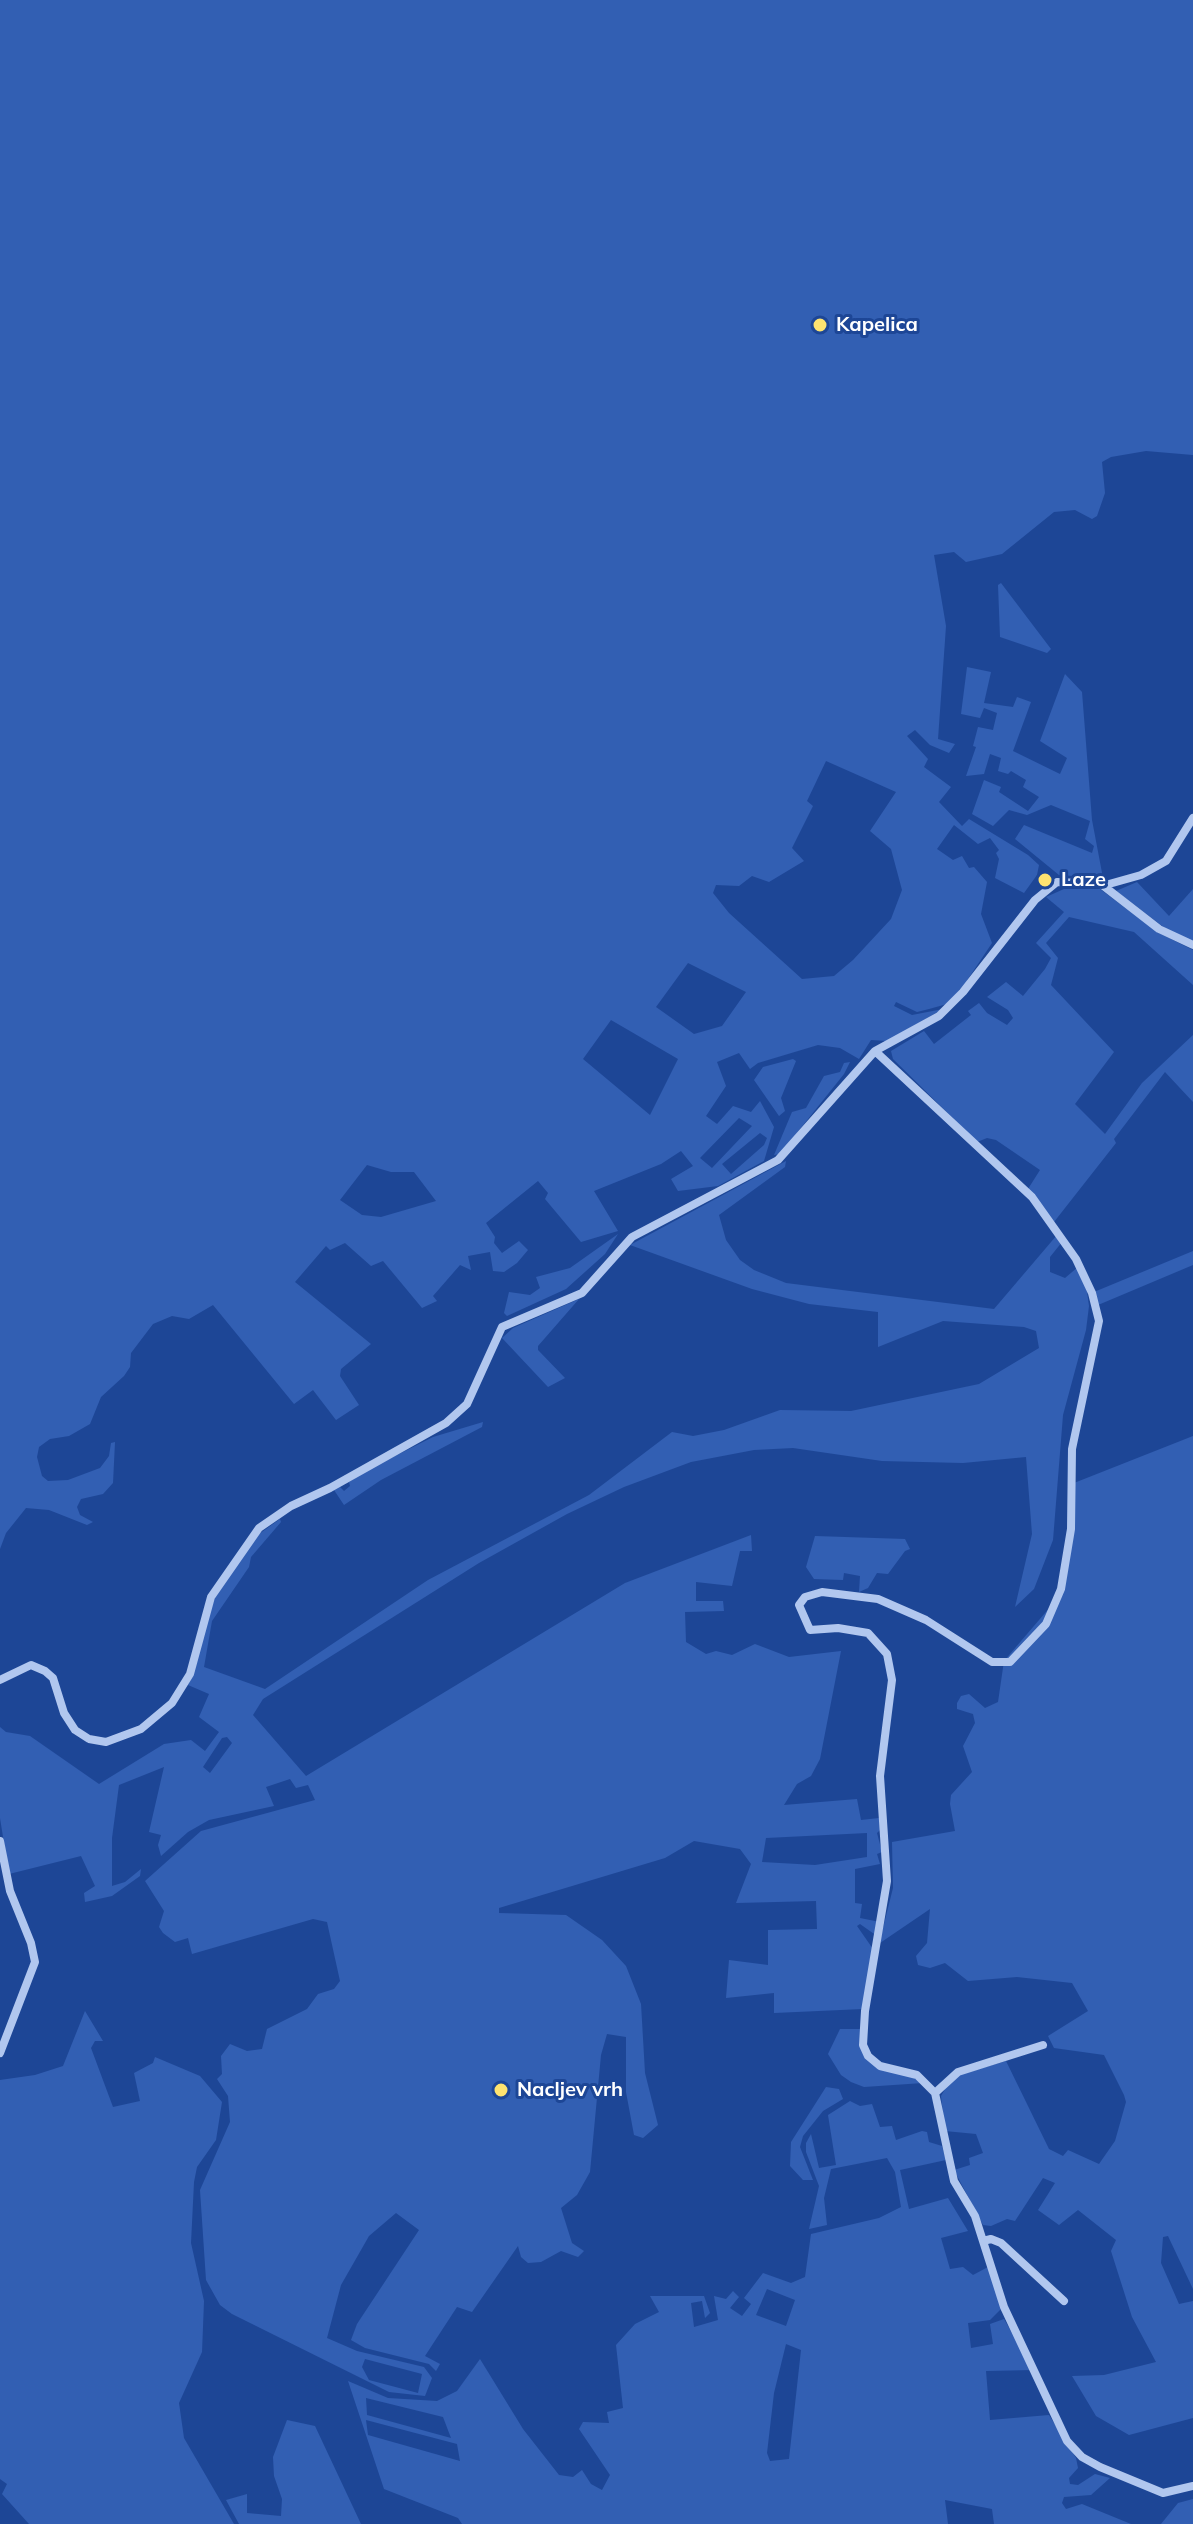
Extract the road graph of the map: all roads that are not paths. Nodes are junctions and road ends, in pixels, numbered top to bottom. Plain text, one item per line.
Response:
1 (1193, 818) edge
2 (1101, 884) junction
3 (1193, 945) edge
4 (875, 1051) junction
5 (0, 1680) edge
6 (0, 1841) edge
7 (1043, 2045) dead end
8 (0, 2053) edge
9 (935, 2093) junction
10 (983, 2241) junction
11 (1064, 2301) dead end
12 (1193, 2486) edge

1 - 2 street
2 - 3 street
2 - 4 street
4 - 5 street
4 - 9 street
6 - 8 street
7 - 9 street
9 - 10 street
10 - 11 street
10 - 12 street

